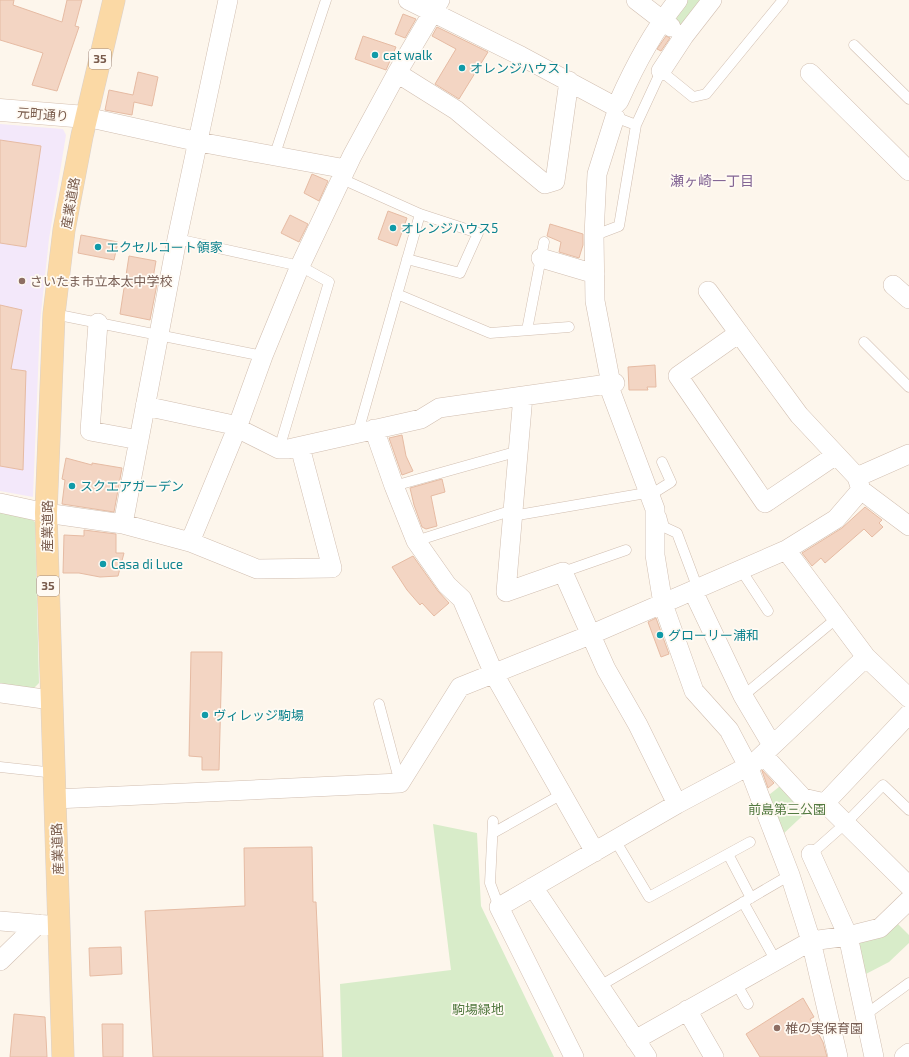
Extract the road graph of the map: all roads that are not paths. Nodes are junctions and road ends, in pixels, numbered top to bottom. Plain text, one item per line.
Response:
1 (114, 0) edge
2 (228, 0) edge
3 (326, 0) edge
4 (408, 0) edge
5 (636, 0) edge
6 (678, 0) edge
7 (712, 0) edge
8 (783, 0) edge
9 (437, 6) edge
10 (662, 20) junction
11 (684, 36) junction
12 (854, 45) dead end
13 (661, 71) junction
14 (397, 73) junction
15 (810, 73) dead end
16 (568, 81) junction
17 (909, 99) edge
18 (0, 110) edge
19 (615, 111) junction
20 (86, 117) junction
21 (636, 124) junction
22 (199, 142) junction
23 (274, 157) junction
24 (909, 171) edge
25 (344, 174) junction
26 (420, 214) junction
27 (177, 239) junction
28 (543, 250) joint
29 (407, 259) junction
30 (300, 266) junction
31 (594, 274) junction
32 (893, 285) dead end
33 (708, 291) dead end
34 (397, 294) junction
35 (909, 299) edge
36 (54, 314) junction
37 (98, 323) junction
38 (569, 327) dead end
39 (527, 330) junction
40 (739, 333) junction
41 (160, 336) junction
42 (864, 342) dead end
43 (263, 356) junction
44 (612, 384) junction
45 (909, 387) edge
46 (524, 396) junction
47 (145, 406) junction
48 (238, 428) junction
49 (366, 431) junction
50 (139, 440) junction
51 (300, 447) junction
52 (279, 449) junction
53 (519, 451) junction
54 (909, 454) edge
55 (836, 455) junction
56 (662, 462) dead end
57 (859, 483) junction
58 (394, 486) junction
59 (652, 492) junction
60 (0, 503) edge
61 (46, 513) junction
62 (512, 513) junction
63 (123, 524) junction
64 (909, 526) edge
65 (416, 541) junction
66 (190, 542) junction
67 (626, 550) dead end
68 (786, 550) junction
69 (741, 570) junction
70 (564, 572) junction
71 (696, 590) junction
72 (663, 604) junction
73 (768, 611) dead end
74 (837, 618) junction
75 (590, 635) junction
76 (866, 657) junction
77 (494, 674) junction
78 (0, 693) edge
79 (742, 696) junction
80 (909, 698) edge
81 (51, 700) junction
82 (379, 704) dead end
83 (909, 714) edge
84 (768, 750) junction
85 (748, 766) junction
86 (0, 767) edge
87 (54, 773) junction
88 (400, 784) junction
89 (562, 794) junction
90 (56, 799) junction
91 (825, 803) junction
92 (677, 804) junction
93 (909, 810) edge
94 (493, 821) dead end
95 (846, 823) junction
96 (493, 833) junction
97 (615, 840) junction
98 (750, 842) dead end
99 (594, 852) junction
100 (728, 854) junction
101 (811, 854) joint
102 (790, 875) junction
103 (909, 886) edge
104 (533, 887) junction
105 (747, 900) junction
106 (909, 900) edge
107 (498, 907) junction
108 (0, 921) edge
109 (48, 925) junction
110 (848, 936) junction
111 (811, 941) junction
112 (0, 961) edge
113 (776, 961) junction
114 (736, 983) junction
115 (909, 983) edge
116 (598, 987) junction
117 (748, 1004) dead end
118 (687, 1010) junction
119 (865, 1015) junction
120 (635, 1040) junction
121 (909, 1053) edge
122 (63, 1057) edge
123 (574, 1057) edge
124 (647, 1057) edge
125 (714, 1057) edge
126 (838, 1057) edge
127 (874, 1057) edge
128 (904, 1057) edge

1 - 20 main road, 産業道路 / 35
2 - 22 street
3 - 23 lane
4 - 9 street
5 - 10 street
6 - 10 street
7 - 11 street
8 - 13 lane
9 - 14 street
9 - 16 street
10 - 11 street
10 - 19 street
11 - 13 street
12 - 17 lane
13 - 21 lane
14 - 16 street
14 - 25 street
15 - 24 street
16 - 19 street
18 - 20 street, 元町通り
19 - 21 lane
19 - 31 street
20 - 22 street
20 - 36 main road, 産業道路 / 35
21 - 44 lane
22 - 23 street
22 - 27 street
23 - 25 street
25 - 26 lane
25 - 30 street
26 - 29 lane
26 - 29 lane
27 - 30 lane
27 - 41 street
28 - 31 street
28 - 39 lane
29 - 34 lane
30 - 43 street
30 - 52 lane
31 - 44 street
32 - 35 street
33 - 40 street
34 - 39 lane
34 - 49 lane
36 - 37 lane
36 - 61 main road, 産業道路 / 35
37 - 41 lane
37 - 50 street
38 - 39 lane
40 - 55 street
40 - 55 street
41 - 43 lane
41 - 47 street
42 - 45 lane
43 - 48 street
44 - 46 street
44 - 59 street
46 - 49 street
46 - 53 street
47 - 48 street
47 - 50 street
48 - 52 street
48 - 66 street
49 - 51 street
49 - 58 street
50 - 63 street
51 - 52 street
51 - 66 street
53 - 58 lane
53 - 62 street
54 - 57 street
55 - 57 street
56 - 59 lane
57 - 64 street
57 - 68 street
58 - 65 street
59 - 62 lane
59 - 71 lane
59 - 72 street
60 - 61 street
61 - 63 street
61 - 81 main road, 産業道路 / 35
62 - 65 lane
62 - 70 street
63 - 66 street
65 - 77 street
67 - 70 lane
68 - 69 street
68 - 74 street
69 - 71 street
69 - 73 lane
70 - 75 street
71 - 72 street
71 - 79 street
72 - 75 street
72 - 85 street
74 - 76 street
74 - 79 lane
75 - 77 street
75 - 92 street
76 - 80 street
76 - 84 street
77 - 88 street
77 - 89 street
78 - 81 street
79 - 84 street
81 - 87 main road, 産業道路 / 35
82 - 88 lane
83 - 91 street
84 - 85 street
84 - 91 street
85 - 92 street
85 - 102 street
86 - 87 lane
87 - 90 main road, 産業道路 / 35
88 - 90 street
89 - 96 lane
89 - 99 street
90 - 109 main road, 産業道路 / 35
91 - 95 street
92 - 97 street
93 - 95 lane
94 - 96 lane
95 - 101 lane
95 - 103 street
96 - 107 lane
97 - 99 street
97 - 100 lane
98 - 100 lane
99 - 104 street
100 - 105 lane
101 - 110 street
102 - 105 lane
102 - 111 street
104 - 107 street
104 - 116 street
105 - 113 lane
105 - 116 lane
106 - 110 street
107 - 123 street
108 - 109 street
109 - 112 street
109 - 122 main road, 産業道路 / 35
110 - 111 street
110 - 119 street
111 - 113 street
111 - 126 street
113 - 114 street
114 - 117 lane
114 - 118 street
115 - 119 lane
116 - 120 street
118 - 120 street
118 - 125 street
119 - 127 street
120 - 124 street
121 - 128 street

